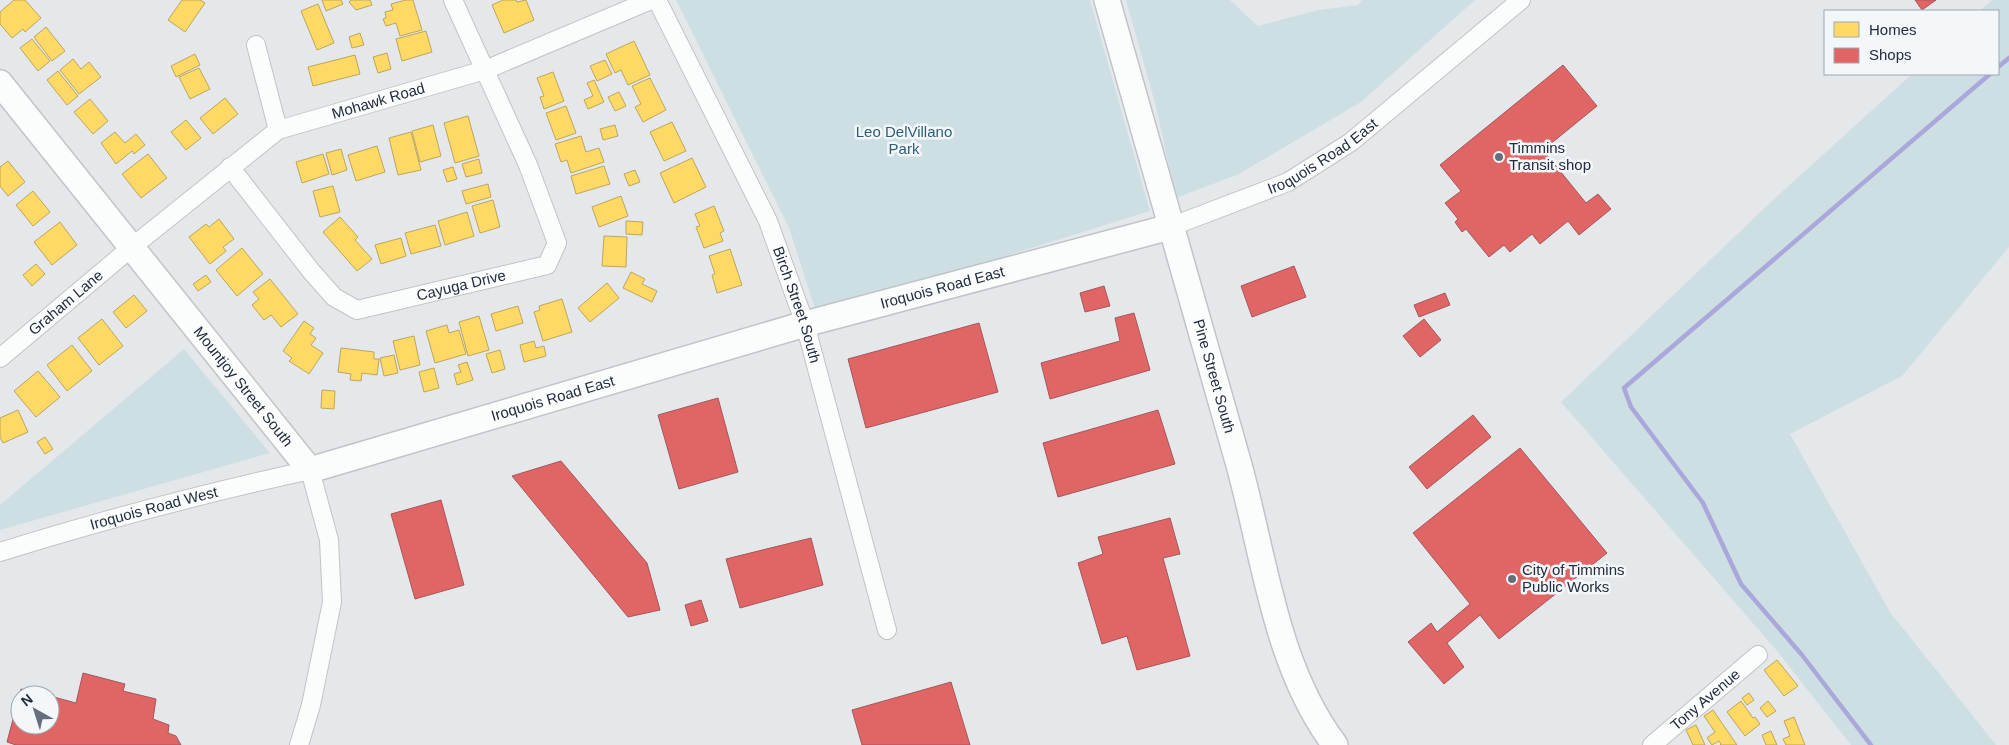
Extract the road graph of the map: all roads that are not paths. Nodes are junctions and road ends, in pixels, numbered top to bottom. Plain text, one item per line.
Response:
1 (453, 0) edge
2 (651, 0) edge
3 (657, 0) edge
4 (1107, 0) edge
5 (1521, 0) edge
6 (256, 45) dead end
7 (485, 70) junction
8 (0, 82) edge
9 (278, 130) junction
10 (230, 168) junction
11 (1170, 226) junction
12 (132, 247) junction
13 (805, 324) junction
14 (0, 358) edge
15 (310, 470) junction
16 (0, 552) edge
17 (887, 630) dead end
18 (1758, 655) dead end
19 (299, 745) edge
20 (1335, 745) edge
21 (1652, 745) edge

1 - 7 street
2 - 7 street, Mohawk Road
3 - 13 street, Birch Street South
4 - 11 street, Pine Street South
5 - 11 street, Iroquois Road East
6 - 9 street
7 - 9 street, Mohawk Road
7 - 10 street, Cayuga Drive
8 - 12 street, Mountjoy Street South
9 - 10 street, Mohawk Road
10 - 12 street, Mohawk Road
11 - 13 street, Iroquois Road East
11 - 20 street, Pine Street South
12 - 14 street, Graham Lane
12 - 15 street, Mountjoy Street South
13 - 15 street, Iroquois Road East
13 - 17 street, Birch Street South
15 - 16 street, Iroquois Road West
15 - 19 street, Mountjoy Street South
18 - 21 street, Tony Avenue

